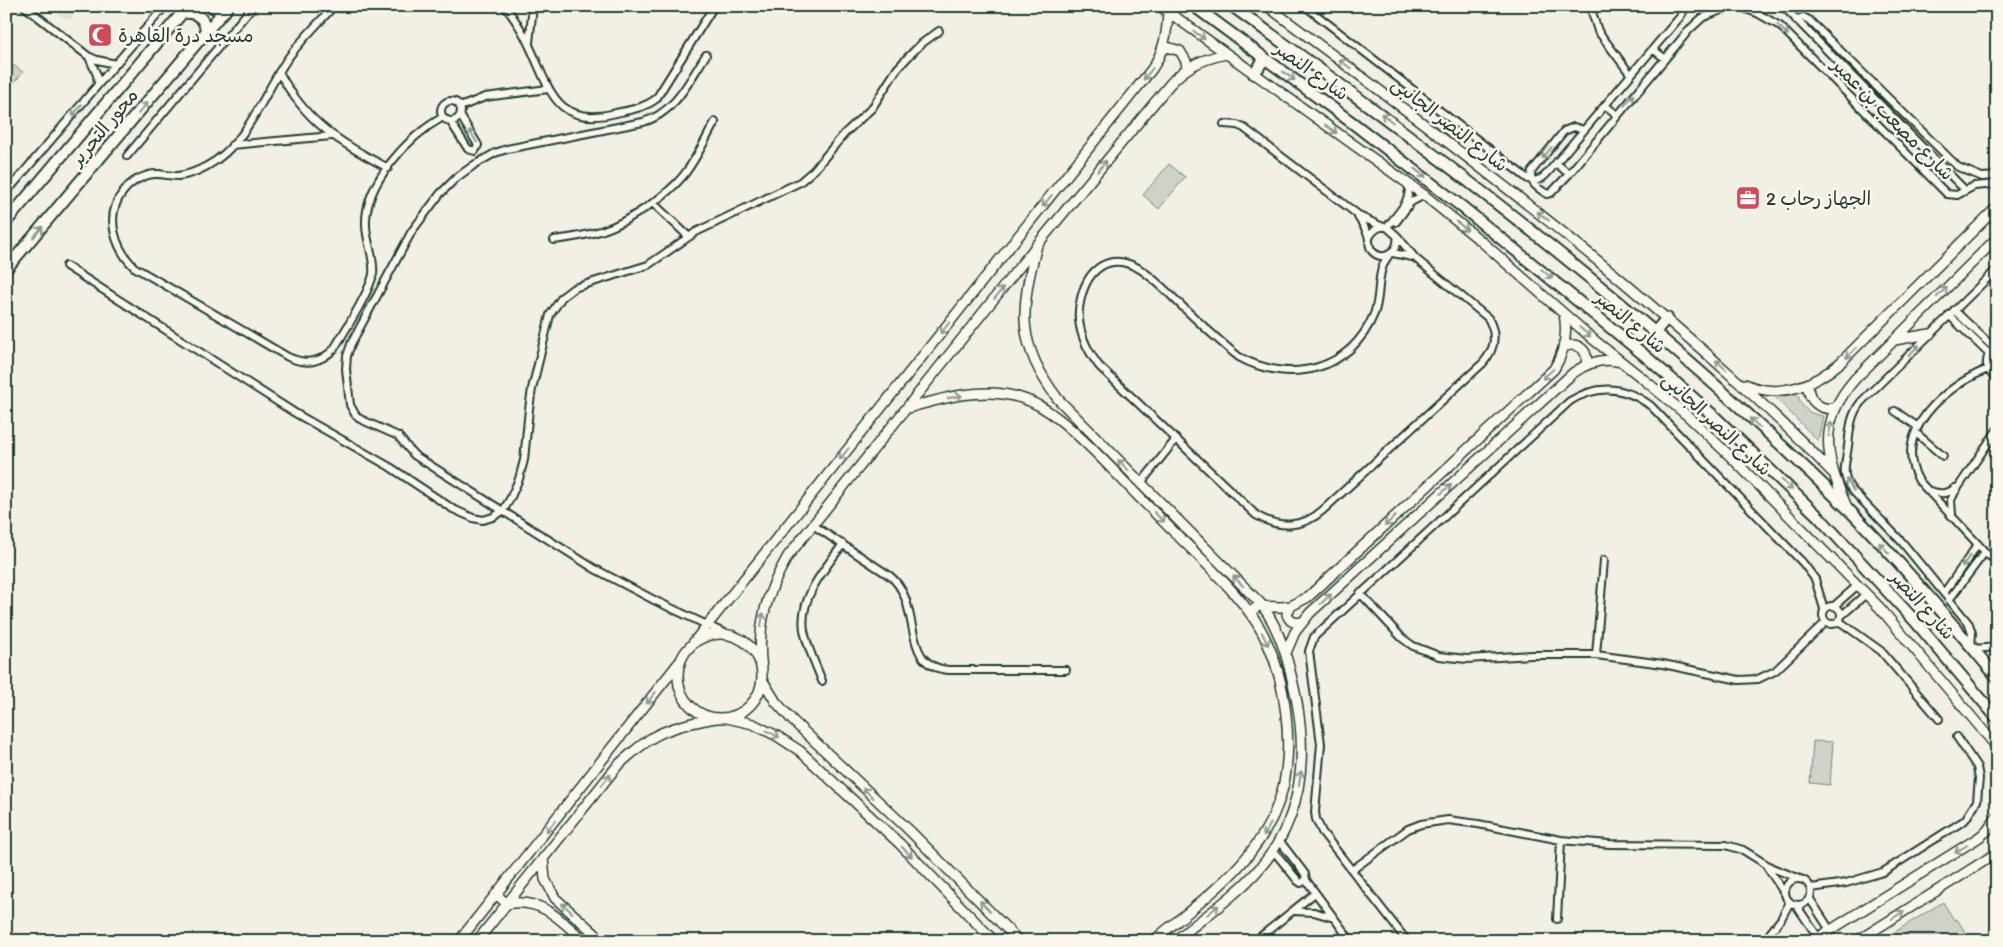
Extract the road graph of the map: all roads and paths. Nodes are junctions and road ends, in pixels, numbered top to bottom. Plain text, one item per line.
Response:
1 (24, 6) edge
2 (37, 6) edge
3 (165, 6) edge
4 (210, 6) edge
5 (253, 6) edge
6 (333, 6) edge
7 (345, 6) edge
8 (505, 6) edge
9 (533, 6) edge
10 (714, 6) edge
11 (1160, 6) edge
12 (1194, 6) edge
13 (1232, 6) edge
14 (1267, 6) edge
15 (1305, 6) edge
16 (1590, 6) edge
17 (1686, 6) edge
18 (1718, 6) edge
19 (1783, 6) edge
20 (1742, 7) edge
21 (227, 8) edge
22 (1726, 8) junction
23 (185, 10) edge
24 (1168, 12) junction
25 (34, 14) junction
26 (1796, 20) junction
27 (939, 32) dead end
28 (206, 34) junction
29 (529, 44) junction
30 (1653, 49) junction
31 (1163, 50) junction
32 (1226, 54) junction
33 (88, 56) junction
34 (706, 56) dead end
35 (1265, 58) junction
36 (1664, 58) junction
37 (116, 64) junction
38 (1187, 68) junction
39 (279, 72) junction
40 (1254, 74) junction
41 (1631, 75) junction
42 (98, 85) junction
43 (548, 89) junction
44 (1605, 105) junction
45 (460, 107) junction
46 (460, 115) junction
47 (1617, 115) junction
48 (443, 117) junction
49 (450, 121) junction
50 (715, 122) dead end
51 (1224, 124) dead end
52 (1584, 130) junction
53 (332, 136) junction
54 (232, 145) junction
55 (127, 156) dead end
56 (1556, 163) junction
57 (388, 168) junction
58 (1568, 174) junction
59 (1997, 176) edge
60 (1531, 180) junction
61 (1408, 184) junction
62 (1997, 184) edge
63 (1965, 190) junction
64 (6, 193) edge
65 (1424, 195) junction
66 (653, 202) junction
67 (1997, 207) edge
68 (1354, 213) junction
69 (6, 222) edge
70 (1387, 228) junction
71 (688, 236) junction
72 (1397, 236) junction
73 (1369, 238) junction
74 (1997, 238) edge
75 (554, 240) dead end
76 (1037, 245) junction
77 (1374, 253) junction
78 (1391, 254) junction
79 (1415, 258) junction
80 (66, 266) dead end
81 (1997, 268) edge
82 (6, 269) edge
83 (1380, 273) junction
84 (1952, 313) junction
85 (1564, 314) junction
86 (1666, 318) junction
87 (1654, 333) junction
88 (1930, 334) junction
89 (1894, 340) junction
90 (1564, 347) junction
91 (1994, 350) edge
92 (1586, 364) junction
93 (1624, 364) junction
94 (1988, 369) junction
95 (1997, 378) edge
96 (1740, 382) junction
97 (1808, 385) junction
98 (908, 408) junction
99 (1836, 408) junction
100 (1895, 411) dead end
101 (1917, 430) junction
102 (1997, 430) edge
103 (1176, 439) junction
104 (1943, 456) dead end
105 (1832, 472) junction
106 (1961, 482) junction
107 (1141, 483) junction
108 (1929, 491) junction
109 (1848, 509) junction
110 (502, 511) junction
111 (1953, 518) junction
112 (813, 525) junction
113 (843, 544) junction
114 (1978, 544) junction
115 (1985, 552) junction
116 (1604, 560) dead end
117 (1997, 561) edge
118 (1954, 578) junction
119 (1961, 584) junction
120 (1858, 585) junction
121 (1360, 593) junction
122 (1944, 593) junction
123 (1866, 594) junction
124 (1949, 600) junction
125 (1262, 606) junction
126 (1291, 606) junction
127 (1834, 606) junction
128 (1824, 609) junction
129 (1250, 613) junction
130 (1840, 619) junction
131 (1301, 622) junction
132 (1826, 622) junction
133 (707, 626) junction
134 (724, 633) junction
135 (693, 643) junction
136 (1997, 646) edge
137 (1972, 647) junction
138 (1286, 654) junction
139 (1596, 656) junction
140 (680, 660) junction
141 (1274, 661) junction
142 (762, 669) junction
143 (1066, 670) dead end
144 (1997, 677) edge
145 (763, 681) junction
146 (822, 681) dead end
147 (716, 718) junction
148 (727, 718) junction
149 (1997, 718) edge
150 (1939, 719) dead end
151 (1957, 736) dead end
152 (1997, 747) edge
153 (1996, 820) edge
154 (1279, 840) junction
155 (1562, 840) junction
156 (533, 849) junction
157 (1273, 850) junction
158 (1997, 853) edge
159 (543, 859) junction
160 (1762, 862) junction
161 (1352, 870) junction
162 (1798, 878) junction
163 (1306, 880) junction
164 (1811, 888) junction
165 (1316, 893) junction
166 (496, 894) junction
167 (1786, 895) junction
168 (1810, 899) junction
169 (507, 904) junction
170 (1793, 904) junction
171 (1294, 911) junction
172 (1334, 918) junction
173 (1557, 919) dead end
174 (1830, 930) junction
175 (1816, 939) edge
176 (1256, 940) edge
177 (460, 941) edge
178 (477, 941) edge
179 (584, 941) edge
180 (603, 941) edge
181 (994, 941) edge
182 (1019, 941) edge
183 (1153, 941) edge
184 (1175, 941) edge
185 (1351, 941) edge
186 (1406, 941) edge
187 (1764, 941) edge
188 (1857, 941) edge

1 - 25 street
2 - 25 street
3 - 37 street
4 - 21 main road
5 - 55 street
6 - 7 street
6 - 39 street
8 - 29 street
9 - 29 street
10 - 43 street
11 - 24 street, شارع النصر الجانبى
12 - 35 main road, شارع النصر
87 -> 13 main road, شارع النصر
86 -> 14 street, شارع النصر الجانبى
15 - 60 street
16 - 41 street
17 - 30 street
18 - 22 street
19 - 26 street, شارع مصعب بن عمير
20 - 22 street
20 -> 63 street, شارع مصعب بن عمير
21 - 28 main road, محور التحرير
22 - 36 street
23 - 28 main road
23 - 69 main road, محور التحرير
24 - 31 street
24 -> 32 street, شارع النصر الجانبى
25 - 33 street
26 - 59 street
26 - 63 street, شارع مصعب بن عمير
27 - 71 street
82 -> 28 main road, محور التحرير
29 - 43 street
30 - 36 street
30 - 41 street
31 - 38 street
31 -> 133 street
32 - 38 street
32 - 40 street, شارع النصر الجانبى
33 - 37 street
33 - 42 street
34 - 110 street
35 - 40 main road
35 -> 149 main road, شارع النصر
47 -> 36 street
37 - 42 street
76 -> 38 street
39 - 53 street
39 - 54 street
40 -> 61 street, شارع النصر الجانبى
41 - 44 street
42 -> 64 street
43 - 45 street
44 - 47 street
44 - 52 street
45 - 46 street
45 - 48 street
46 - 49 street
49 -> 46 street
47 - 58 street
48 - 49 street
48 - 57 street
50 - 66 street
51 - 68 street
52 - 56 street
52 -> 60 street
53 - 54 street
53 - 57 street
54 - 57 street
56 - 58 street
56 - 60 street
58 - 60 street
61 - 65 street, شارع النصر الجانبى
61 - 70 street
62 - 63 street
65 - 70 street
65 -> 85 street, شارع النصر الجانبى
66 - 71 street
66 - 75 street
67 -> 97 street
68 - 70 street
68 - 73 street
70 - 72 street
70 - 73 street
71 - 110 street
72 - 78 street
72 - 79 street
73 - 77 street
89 -> 74 street
98 -> 76 street
107 -> 76 street
77 - 78 street
77 - 83 street
78 - 79 street
78 - 83 street
79 - 103 street
80 - 110 street
81 - 84 street
83 - 103 street
84 - 88 street
84 - 91 street
85 - 90 street
85 -> 93 street, شارع النصر الجانبى
86 - 87 main road
96 -> 86 street, شارع النصر الجانبى
109 -> 87 main road, شارع النصر
88 - 89 street
122 -> 88 street
89 - 99 street
90 - 92 street
90 -> 126 street
91 - 94 street
92 - 93 street
131 -> 92 street
93 - 120 street, شارع النصر الجانبى
94 - 95 street
94 - 101 street
96 - 97 street
96 - 105 street, شارع النصر الجانبى
97 - 99 street
98 - 112 street
98 -> 129 street
105 -> 99 street
100 - 101 street
101 - 104 street
101 - 108 street
102 - 106 street
103 - 107 street
105 - 109 street
106 - 108 street
106 - 111 street
125 -> 107 street
108 - 111 street
137 -> 109 main road, شارع النصر
110 - 133 street
111 - 114 street
112 - 113 street
142 -> 112 street
113 - 143 street
113 - 146 street
114 - 115 street
114 -> 118 street
115 - 117 street
115 - 119 street
116 - 139 street
118 - 119 street
118 - 122 street
119 - 124 street
120 - 123 street, شارع النصر الجانبى
120 - 127 street
121 - 128 street
121 - 139 street
121 - 161 street
122 - 124 street
123 - 130 street
123 - 152 street, شارع النصر الجانبى
124 - 137 street
125 - 126 street
125 - 129 street
125 - 138 street
126 - 131 street
127 - 128 street
127 - 130 street
128 - 132 street
129 -> 141 street
130 - 132 street
130 - 150 street
131 - 138 street
132 - 139 street
133 - 134 street
133 - 135 street
134 - 135 street
134 - 142 street
135 - 140 street
136 - 137 street
137 - 144 main road, شارع النصر
138 - 141 street
154 -> 138 street
140 - 147 street
140 -> 156 street
141 -> 183 street
142 - 145 street
145 - 148 street
182 -> 145 street
147 - 148 street
159 -> 147 street
148 -> 181 street
151 - 164 street
153 -> 174 street
154 - 157 street
154 - 163 street
155 - 160 street
155 - 161 street
155 - 173 street
156 - 159 street
156 - 166 street
157 - 163 street
184 -> 157 street
188 -> 158 street
159 - 169 street
180 -> 159 street
160 - 162 street
160 - 167 street
161 - 186 street
162 - 164 street
162 - 167 street
163 - 165 street
164 - 168 street
165 - 171 street
165 - 172 street
166 - 169 street
166 - 177 street
167 - 170 street
168 - 170 street
168 - 174 street
169 - 178 street
169 - 179 street
170 - 175 street
170 - 187 street
171 - 172 street
171 - 176 street
172 - 185 street
174 - 175 street

